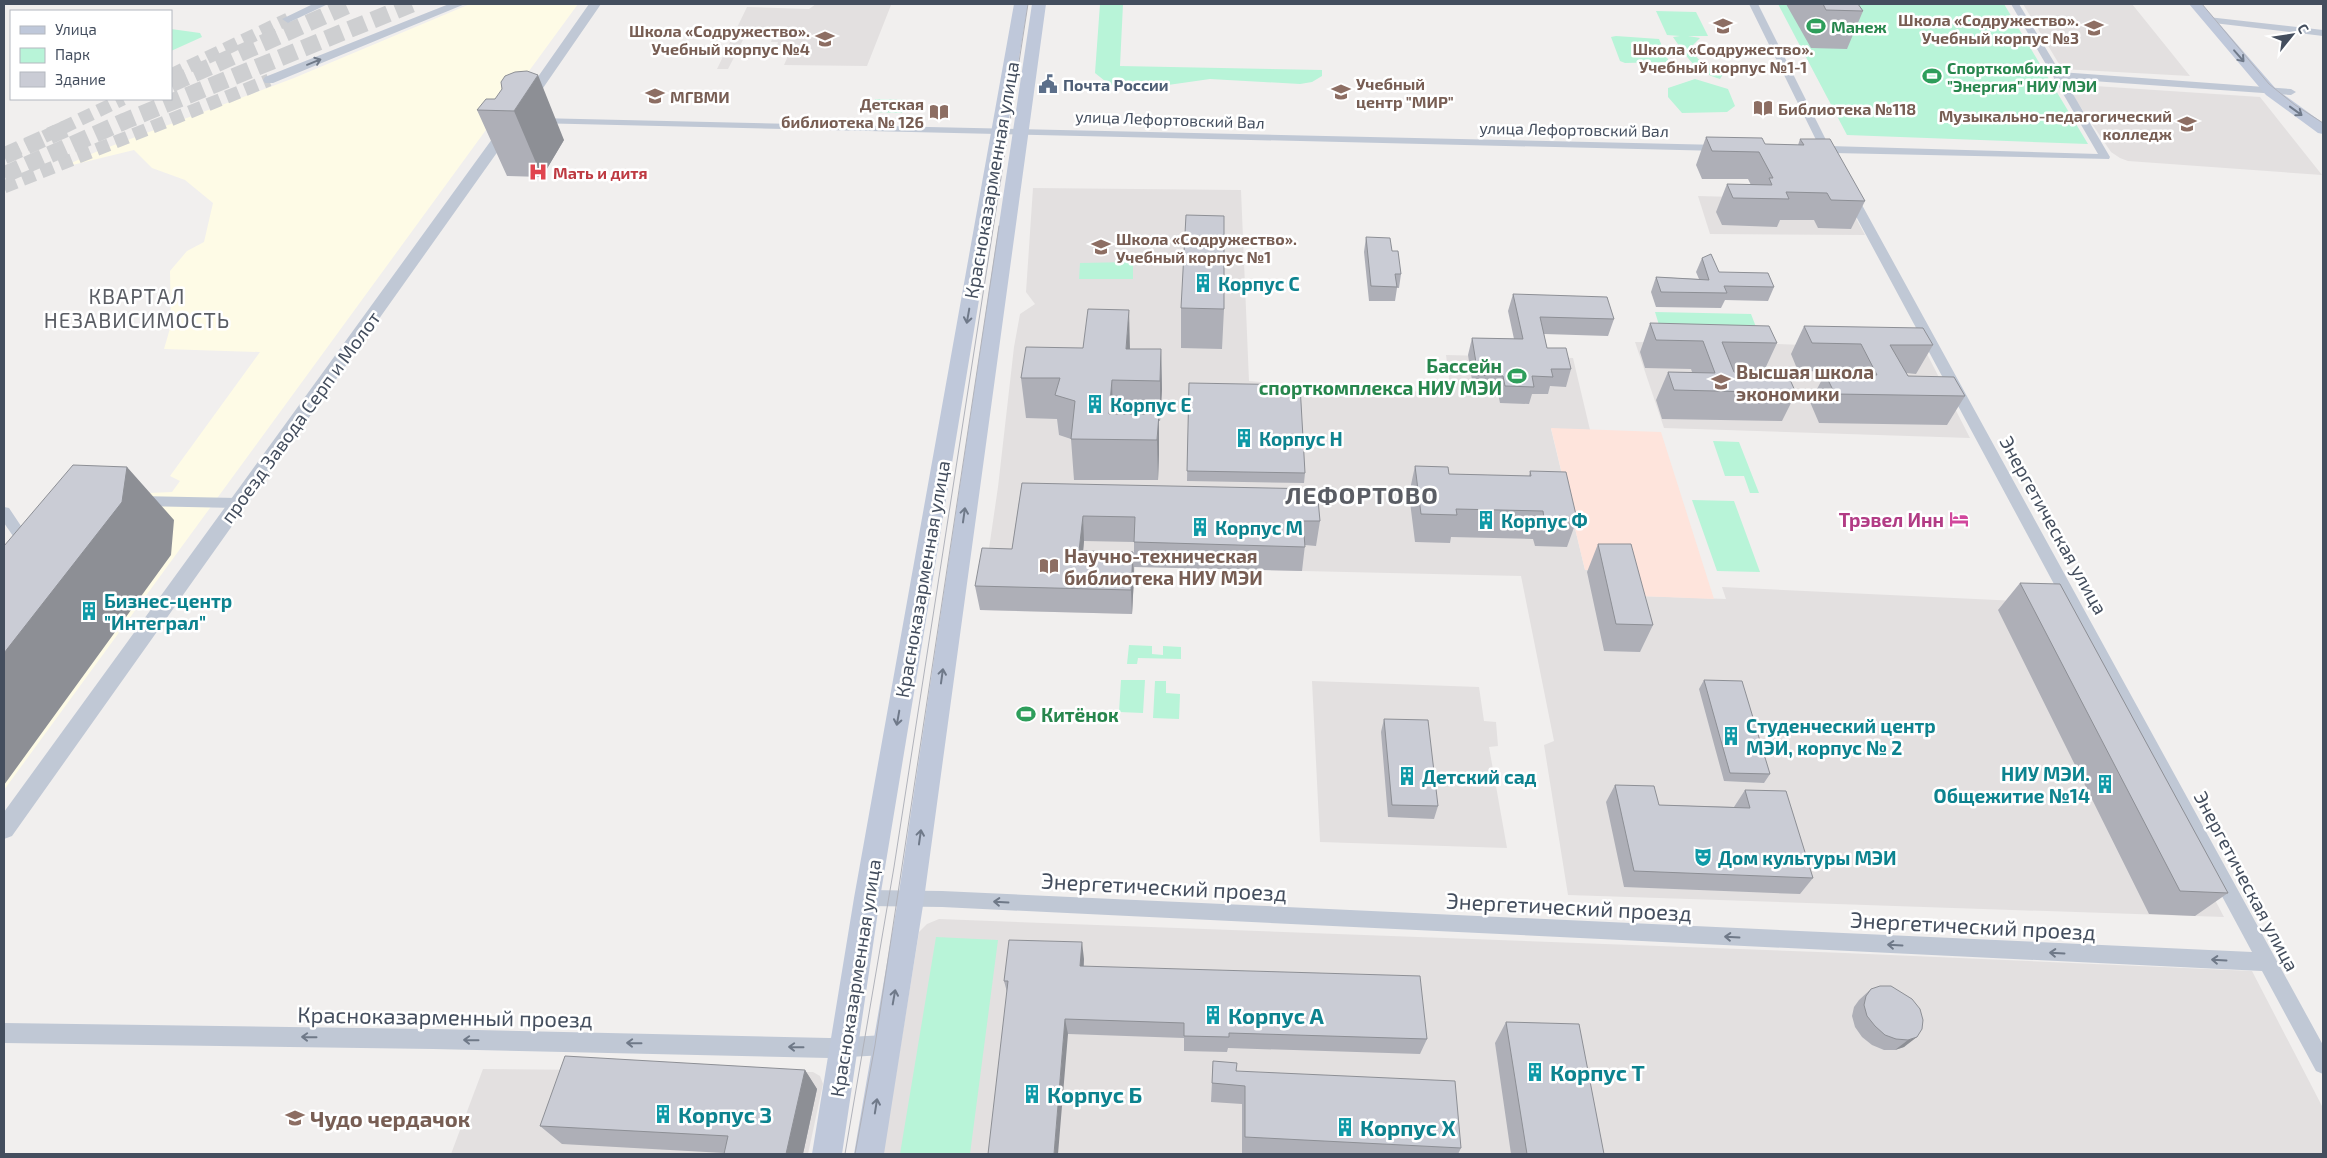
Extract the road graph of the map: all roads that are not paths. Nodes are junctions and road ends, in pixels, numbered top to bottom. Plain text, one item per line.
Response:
1 (322, 4) edge
2 (459, 4) edge
3 (595, 4) edge
4 (1021, 4) edge
5 (1039, 4) edge
6 (1753, 4) edge
7 (2015, 4) edge
8 (2195, 4) edge
9 (2217, 8) dead end
10 (288, 19) tunnel mouth
11 (2208, 20) junction
12 (2228, 21) junction
13 (2323, 33) edge
14 (2056, 75) junction
15 (269, 80) tunnel mouth
16 (2271, 92) junction
17 (2291, 92) junction
18 (2323, 113) edge
19 (519, 117) junction
20 (1010, 130) junction
21 (2323, 130) edge
22 (1731, 148) edge
23 (1807, 149) edge
24 (1825, 149) junction
25 (1835, 167) edge
26 (1844, 183) edge
27 (128, 502) dead end
28 (237, 503) junction
29 (4, 512) edge
30 (4, 587) edge
31 (4, 829) edge
32 (867, 898) junction
33 (911, 899) junction
34 (2268, 962) junction
35 (4, 1033) edge
36 (886, 1045) junction
37 (845, 1048) junction
38 (2323, 1064) edge
39 (826, 1154) edge
40 (869, 1154) edge

1 - 10 street
15 -> 2 street
3 - 19 street, проезд Завода Серп и Молот
4 - 20 main road, Красноказарменная улица
5 - 20 main road, Красноказарменная улица
6 - 24 street
7 - 14 street
8 - 11 main road
9 - 12 main road
11 - 12 street
11 -> 16 main road
12 - 13 street
12 - 17 main road
14 - 16 street
14 - 24 street
16 - 17 street
16 -> 21 main road
17 - 18 main road
19 - 20 street, улица Лефортовский Вал
19 - 28 street, проезд Завода Серп и Молот
20 - 22 street, улица Лефортовский Вал
20 -> 32 main road, Красноказарменная улица
33 -> 20 main road, Красноказарменная улица
23 - 24 street
24 - 25 street
26 - 34 street, Энергетическая улица
27 - 28 street
28 - 31 street, проезд Завода Серп и Молот
29 - 30 street
32 - 33 street, Энергетический проезд
32 - 37 main road, Красноказарменная улица
34 -> 33 street, Энергетический проезд
36 -> 33 main road, Красноказарменная улица
34 - 38 street, Энергетическая улица
37 -> 35 street, Красноказарменный проезд
36 - 37 street, Красноказарменный проезд
40 -> 36 main road, Красноказарменная улица
37 - 39 main road, Красноказарменная улица

